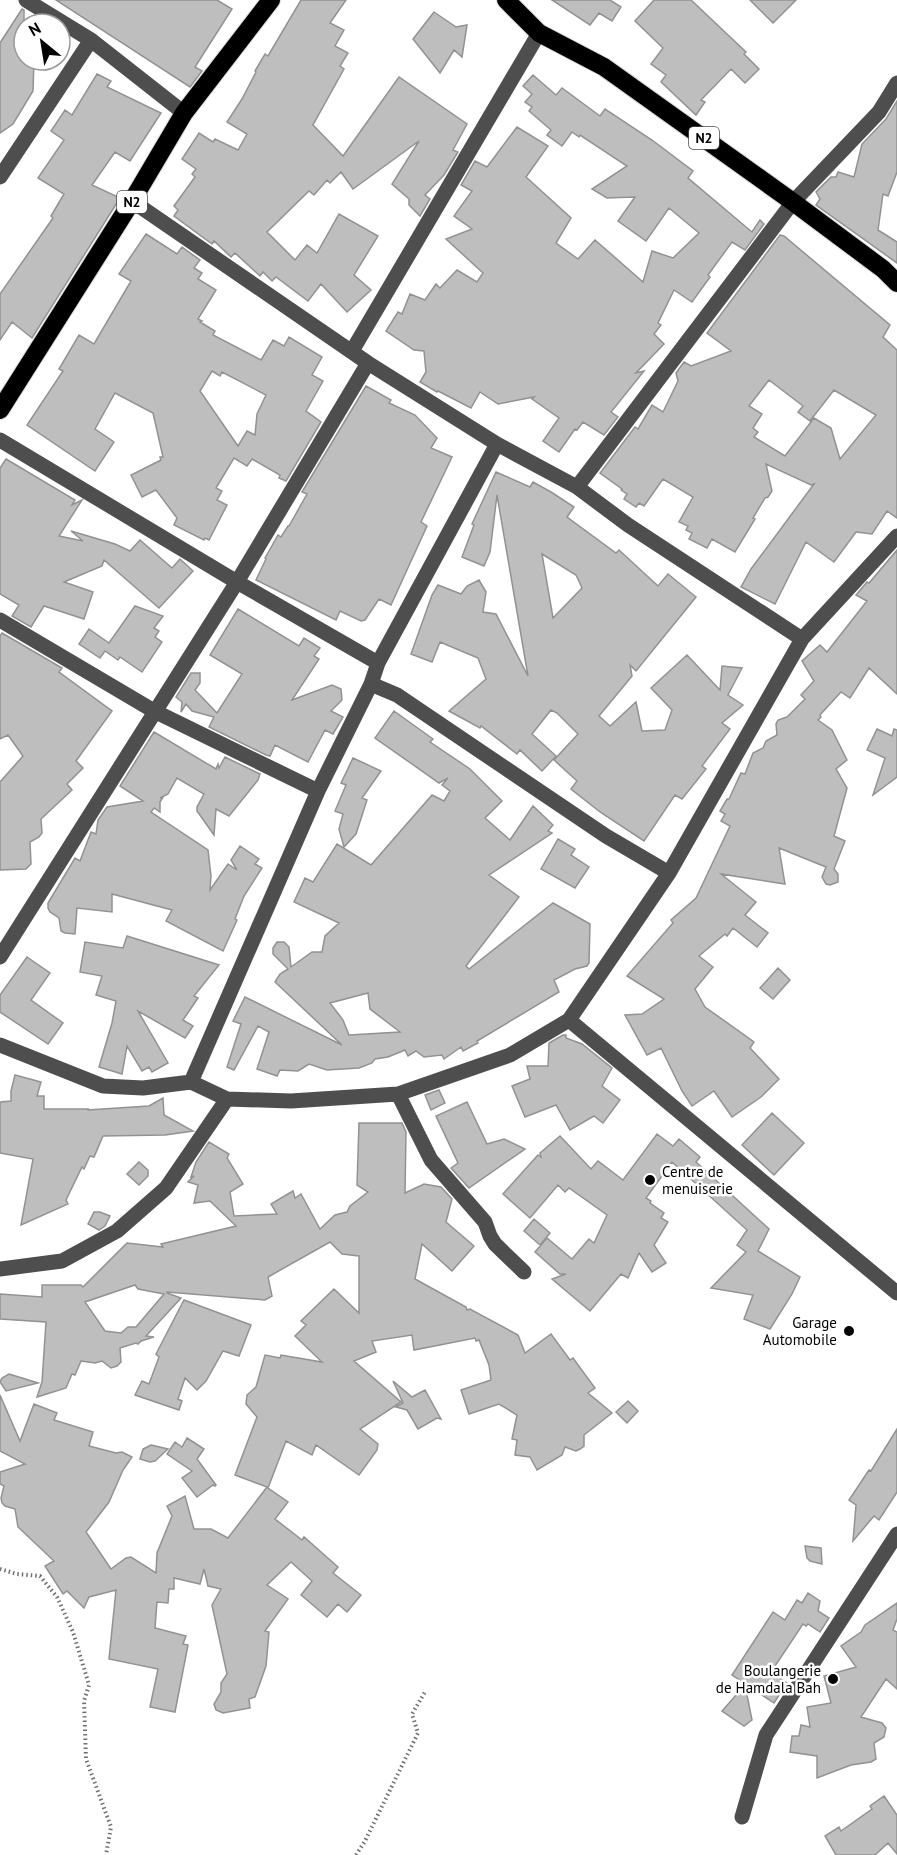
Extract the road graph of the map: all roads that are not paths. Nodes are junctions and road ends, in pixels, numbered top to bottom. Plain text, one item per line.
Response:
1 (26, 0) edge
2 (272, 0) edge
3 (506, 0) edge
4 (539, 33) junction
5 (91, 40) junction
6 (897, 82) edge
7 (184, 113) junction
8 (0, 177) edge
9 (132, 201) junction
10 (794, 202) junction
11 (897, 283) edge
12 (352, 351) junction
13 (368, 363) junction
14 (0, 410) edge
15 (0, 440) edge
16 (497, 444) junction
17 (577, 487) junction
18 (897, 536) edge
19 (237, 582) junction
20 (0, 620) edge
21 (802, 639) junction
22 (378, 663) junction
23 (371, 684) junction
24 (154, 711) junction
25 (318, 791) junction
26 (669, 873) junction
27 (0, 957) edge
28 (569, 1020) junction
29 (0, 1045) edge
30 (191, 1082) junction
31 (398, 1094) junction
32 (227, 1099) junction
33 (0, 1269) edge
34 (524, 1272) dead end
35 (897, 1293) edge
36 (897, 1534) edge
37 (742, 1816) dead end

1 - 5 street
2 - 7 highway, N2
3 - 4 highway, N2
4 - 10 highway, N2
4 - 12 street
5 - 7 street
5 - 8 street
6 - 10 street
7 - 9 highway, N2
9 - 12 street
9 - 14 highway, N2
10 - 11 highway, N2
10 - 17 street
12 - 13 street
13 - 16 street
13 - 19 street
15 - 19 street
16 - 17 street
16 - 22 street
17 - 21 street
18 - 21 street
19 - 22 street
19 - 24 street
20 - 24 street
21 - 26 street
22 - 23 street
23 - 25 street
23 - 26 street
24 - 25 street
24 - 27 street
25 - 30 street
26 - 28 street
28 - 31 street
28 - 35 street
29 - 30 street
30 - 32 street
31 - 32 street
31 - 34 street
32 - 33 street
36 - 37 street

